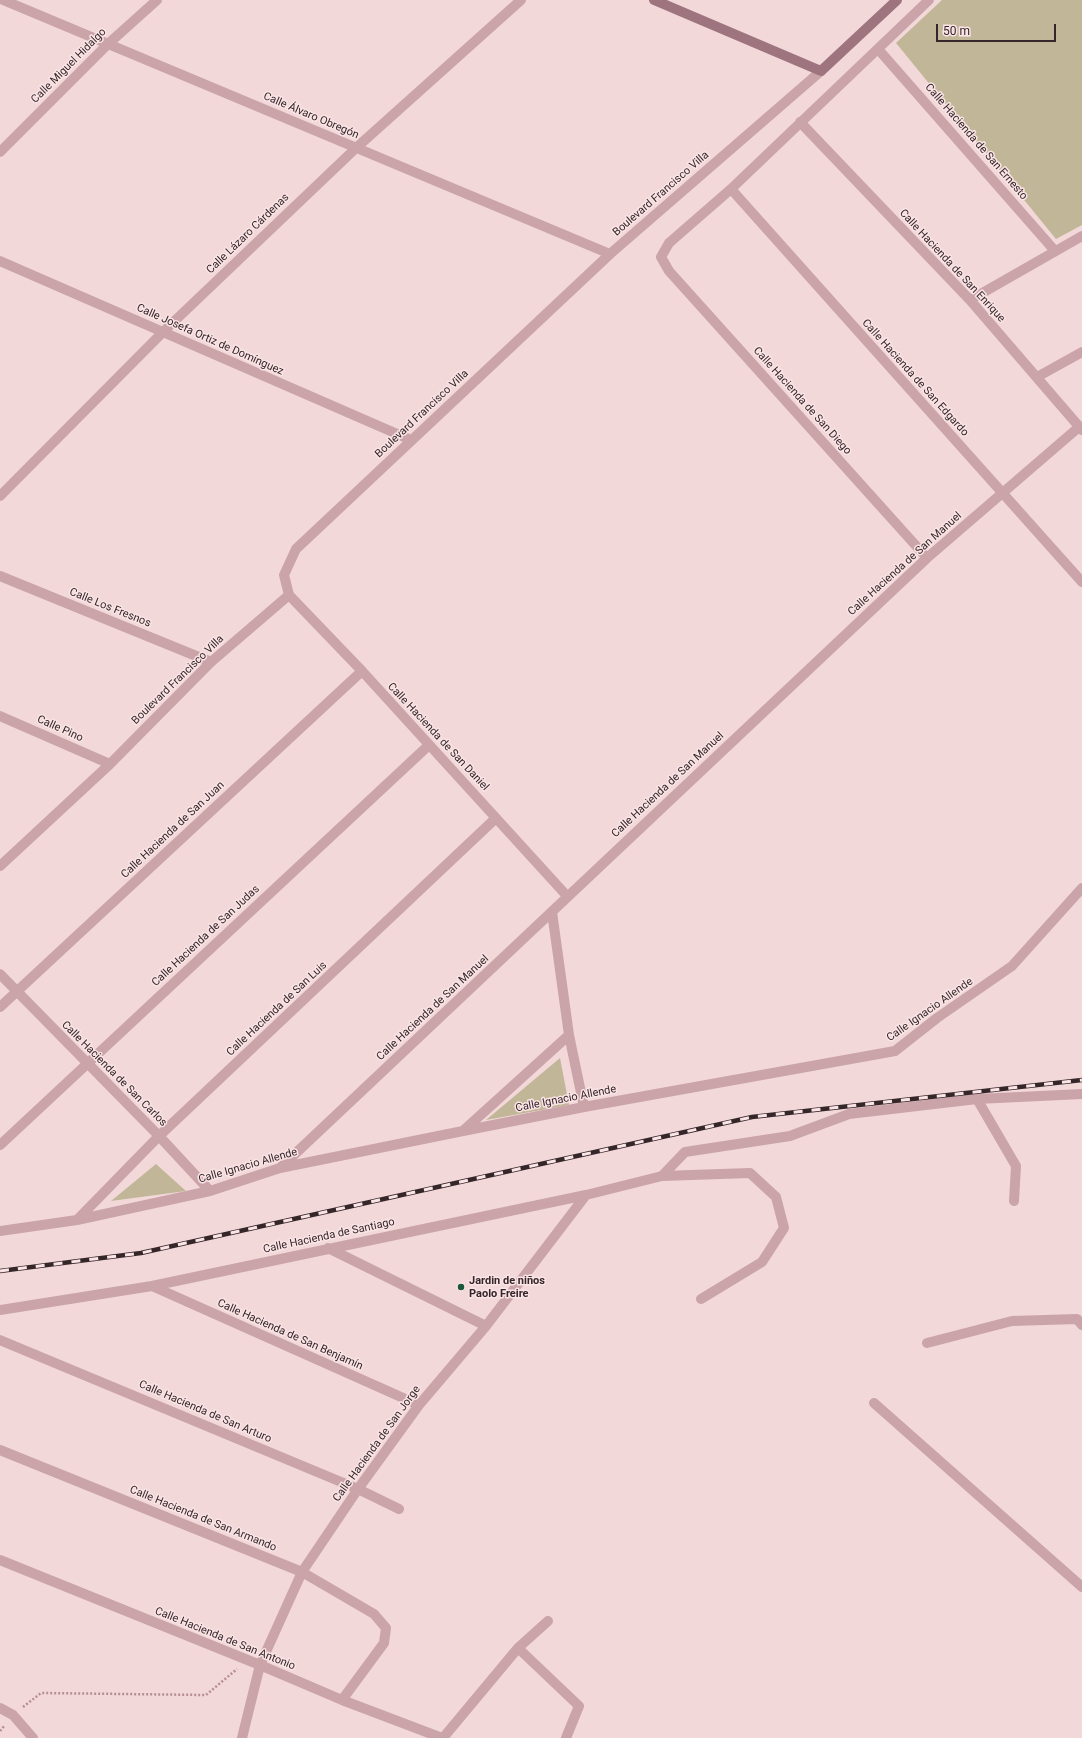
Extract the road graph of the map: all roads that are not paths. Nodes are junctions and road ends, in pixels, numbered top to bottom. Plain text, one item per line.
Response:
1 (2, 0) edge
2 (157, 0) edge
3 (521, 0) edge
4 (654, 0) edge
5 (897, 0) edge
6 (929, 0) edge
7 (108, 44) junction
8 (878, 48) junction
9 (821, 71) junction
10 (800, 122) junction
11 (356, 148) junction
12 (0, 152) edge
13 (731, 189) junction
14 (1082, 236) edge
15 (1055, 251) junction
16 (610, 254) junction
17 (0, 261) edge
18 (970, 300) junction
19 (163, 332) junction
20 (1082, 352) edge
21 (1037, 377) junction
22 (1081, 428) edge
23 (411, 440) junction
24 (1002, 493) junction
25 (0, 496) edge
26 (927, 558) junction
27 (0, 576) edge
28 (1082, 582) edge
29 (289, 595) junction
30 (211, 662) junction
31 (362, 671) junction
32 (0, 716) edge
33 (429, 745) junction
34 (110, 764) junction
35 (496, 818) junction
36 (0, 866) edge
37 (1082, 888) edge
38 (567, 896) junction
39 (552, 912) junction
40 (0, 974) edge
41 (16, 992) junction
42 (0, 1007) edge
43 (570, 1035) junction
44 (87, 1063) junction
45 (1082, 1094) edge
46 (977, 1099) junction
47 (584, 1107) junction
48 (463, 1131) junction
49 (159, 1136) junction
50 (0, 1145) edge
51 (280, 1168) junction
52 (662, 1176) junction
53 (210, 1191) junction
54 (586, 1195) junction
55 (1014, 1201) dead end
56 (77, 1220) junction
57 (0, 1231) edge
58 (328, 1248) junction
59 (152, 1286) junction
60 (701, 1299) dead end
61 (0, 1310) edge
62 (1082, 1325) edge
63 (486, 1326) junction
64 (0, 1340) edge
65 (928, 1343) dead end
66 (874, 1403) dead end
67 (419, 1405) junction
68 (0, 1450) edge
69 (358, 1489) junction
70 (399, 1509) dead end
71 (0, 1560) edge
72 (302, 1572) junction
73 (1082, 1587) edge
74 (548, 1621) dead end
75 (518, 1648) junction
76 (260, 1665) junction
77 (342, 1700) junction
78 (0, 1708) edge
79 (33, 1738) edge
80 (242, 1738) edge
81 (443, 1738) edge
82 (566, 1738) edge

1 - 7 street, Calle Álvaro Obregón
2 - 7 street, Calle Miguel Hidalgo
3 - 11 street, Calle Lázaro Cárdenas
4 - 9 street
5 - 9 street, Boulevard Francisco Villa
6 - 8 street
7 - 11 street, Calle Álvaro Obregón
7 - 12 street, Calle Miguel Hidalgo
8 - 10 street
8 - 15 street, Calle Hacienda de San Ernesto
9 - 16 street, Boulevard Francisco Villa
10 - 13 street
10 - 18 street, Calle Hacienda de San Enrique
11 - 16 street, Calle Álvaro Obregón
11 - 19 street, Calle Lázaro Cárdenas
13 - 24 street, Calle Hacienda de San Edgardo
13 - 26 street, Calle Hacienda de San Diego
14 - 15 street
15 - 18 street
16 - 23 street, Boulevard Francisco Villa
17 - 19 street, Calle Josefa Ortiz de Domínguez
18 - 21 street, Calle Hacienda de San Enrique
19 - 23 street, Calle Josefa Ortiz de Domínguez
19 - 25 street, Calle Lázaro Cárdenas
20 - 21 street
21 - 22 street, Calle Hacienda de San Enrique
22 - 24 street, Calle Hacienda de San Manuel
23 - 29 street, Boulevard Francisco Villa
24 - 26 street, Calle Hacienda de San Manuel
24 - 28 street, Calle Hacienda de San Edgardo
26 - 38 street, Calle Hacienda de San Manuel
27 - 30 street, Calle Los Fresnos
29 - 30 street, Boulevard Francisco Villa
29 - 31 street, Calle Hacienda de San Daniel
30 - 34 street, Boulevard Francisco Villa
31 - 33 street, Calle Hacienda de San Daniel
31 - 41 street, Calle Hacienda de San Juan
32 - 34 street, Calle Pino
33 - 35 street, Calle Hacienda de San Daniel
33 - 44 street, Calle Hacienda de San Judas
34 - 36 street, Boulevard Francisco Villa
35 - 38 street, Calle Hacienda de San Daniel
35 - 49 street, Calle Hacienda de San Luis
37 - 47 street, Calle Ignacio Allende
38 - 39 street, Calle Hacienda de San Manuel
39 - 43 street
39 - 51 street, Calle Hacienda de San Manuel
40 - 41 street, Calle Hacienda de San Carlos
41 - 42 street, Calle Hacienda de San Juan
41 - 44 street, Calle Hacienda de San Carlos
43 - 47 street
43 - 48 street
44 - 49 street, Calle Hacienda de San Carlos
44 - 50 street, Calle Hacienda de San Judas
45 - 46 street
46 - 52 street
46 - 55 street
47 - 48 street, Calle Ignacio Allende
48 - 51 street, Calle Ignacio Allende
49 - 53 street, Calle Hacienda de San Carlos
49 - 56 street, Calle Hacienda de San Luis
51 - 53 street, Calle Ignacio Allende
52 - 54 street, Calle Hacienda de Santiago
52 - 60 street, Calle Hacienda de Santiago
53 - 56 street, Calle Ignacio Allende
54 - 58 street, Calle Hacienda de Santiago
54 - 63 street, Calle Hacienda de San Jorge
56 - 57 street, Calle Ignacio Allende
58 - 59 street, Calle Hacienda de Santiago
58 - 63 street
59 - 61 street, Calle Hacienda de Santiago
59 - 67 street, Calle Hacienda de San Benjamín
62 - 65 street
63 - 67 street, Calle Hacienda de San Jorge
64 - 69 street, Calle Hacienda de San Arturo
66 - 73 street
67 - 69 street, Calle Hacienda de San Jorge
68 - 72 street, Calle Hacienda de San Armando
69 - 70 street, Calle Hacienda de San Arturo
69 - 72 street, Calle Hacienda de San Jorge
71 - 76 street, Calle Hacienda de San Antonio
72 - 76 street, Calle Hacienda de San Jorge
72 - 77 street, Calle Hacienda de San Armando
74 - 75 street
75 - 81 street
75 - 82 street
76 - 77 street, Calle Hacienda de San Antonio
76 - 80 street, Calle Hacienda de San Jorge
77 - 81 street, Calle Hacienda de San Antonio
78 - 79 street

